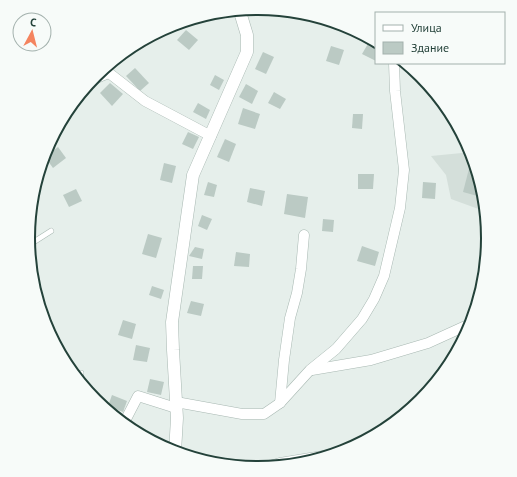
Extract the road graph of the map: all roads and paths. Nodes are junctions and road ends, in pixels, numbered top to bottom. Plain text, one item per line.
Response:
1 (242, 15) edge
2 (394, 64) edge
3 (107, 74) edge
4 (211, 136) junction
5 (51, 231) dead end
6 (304, 235) dead end
7 (35, 241) edge
8 (463, 328) edge
9 (310, 370) junction
10 (280, 403) junction
11 (176, 405) junction
12 (126, 419) edge
13 (175, 446) edge

1 - 4 street
2 - 9 street
3 - 4 street
4 - 11 street
5 - 7 lane
6 - 10 street
8 - 9 street
9 - 10 street
10 - 11 street
11 - 12 street
11 - 13 street

